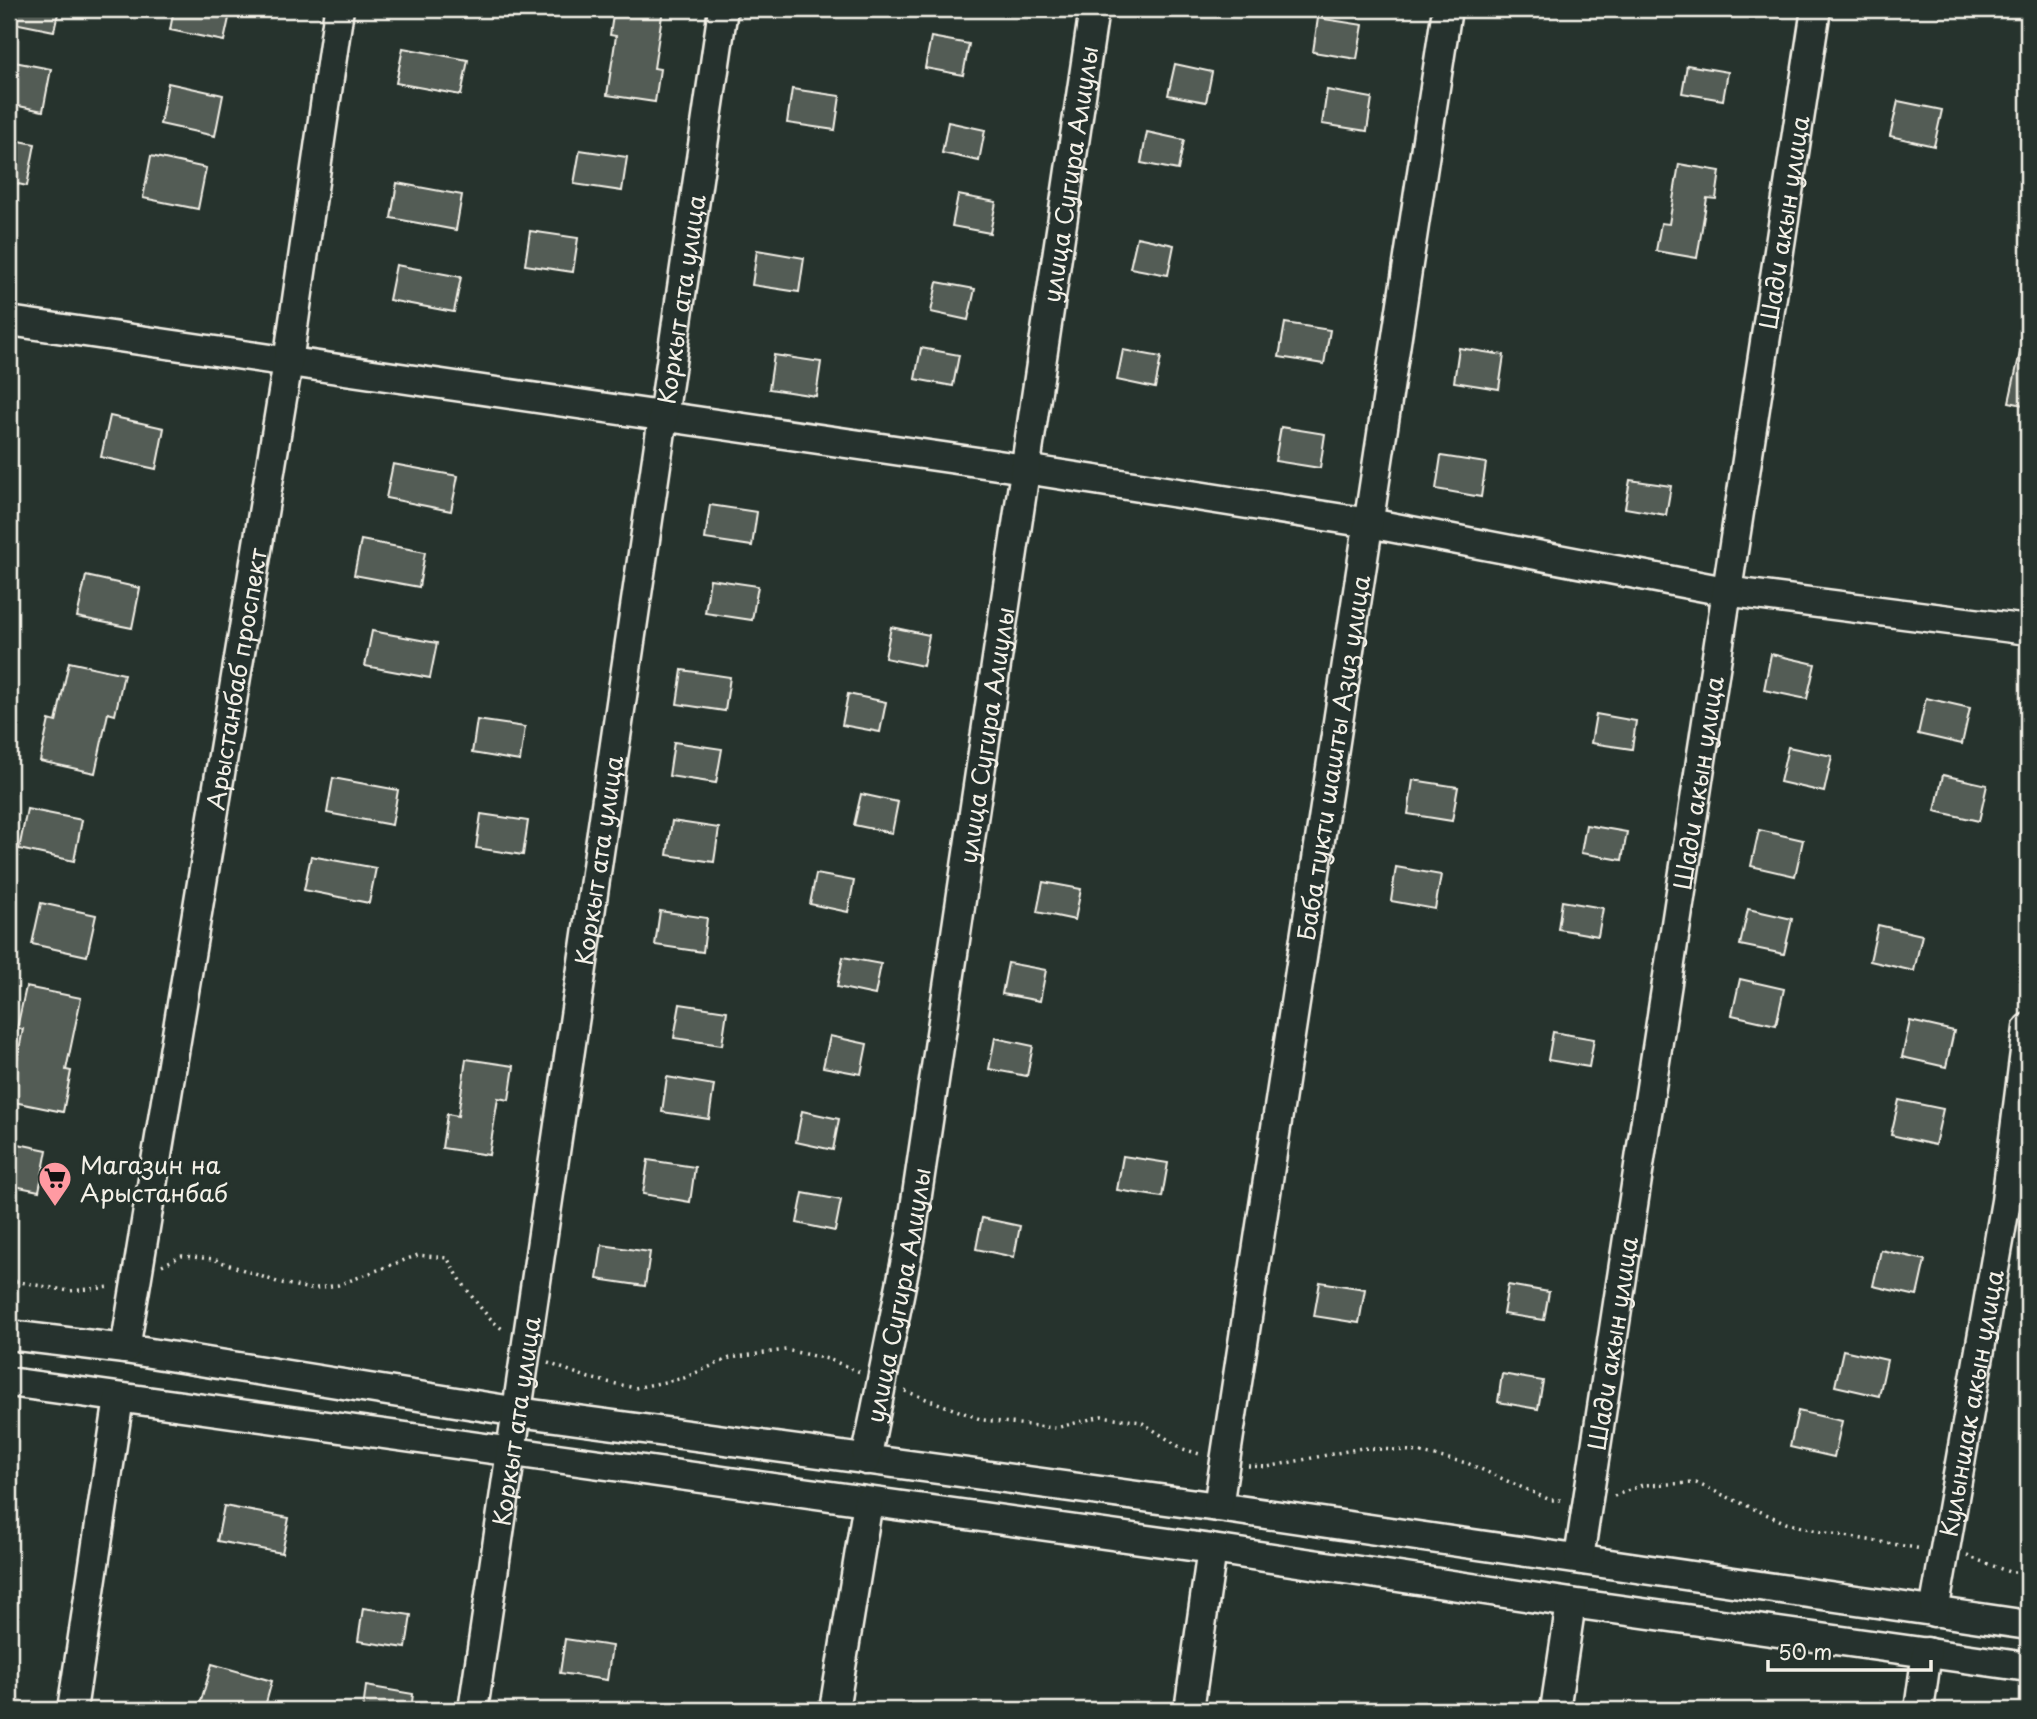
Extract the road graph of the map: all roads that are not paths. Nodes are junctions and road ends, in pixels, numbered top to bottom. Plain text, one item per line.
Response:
1 (339, 9) edge
2 (723, 9) edge
3 (1094, 9) edge
4 (1447, 9) edge
5 (1816, 9) edge
6 (9, 321) edge
7 (288, 362) junction
8 (664, 415) junction
9 (1026, 469) junction
10 (1369, 523) junction
11 (1725, 591) junction
12 (2028, 631) edge
13 (2028, 1028) edge
14 (9, 1335) edge
15 (125, 1349) junction
16 (9, 1382) edge
17 (119, 1398) junction
18 (518, 1412) junction
19 (510, 1453) junction
20 (866, 1460) junction
21 (867, 1502) junction
22 (1219, 1507) junction
23 (1212, 1549) junction
24 (1579, 1558) junction
25 (1571, 1603) junction
26 (1934, 1612) junction
27 (2028, 1625) edge
28 (1927, 1653) junction
29 (2028, 1667) edge
30 (72, 1710) edge
31 (473, 1710) edge
32 (834, 1710) edge
33 (1189, 1710) edge
34 (1555, 1710) edge
35 (1919, 1710) edge

1 - 7 street, Арыстанбаб проспект
2 - 8 street, Коркыт ата улица
3 - 9 street, улица Сугира Алиулы
4 - 10 street, Баба тукти шашты Азиз улица
5 - 11 street, Шади акын улица
6 - 7 street
7 - 8 street
7 - 15 street, Арыстанбаб проспект
8 - 9 street
8 - 18 street, Коркыт ата улица
9 - 10 street
9 - 20 street, улица Сугира Алиулы
10 - 11 street
10 - 22 street, Баба тукти шашты Азиз улица
11 - 12 street
11 - 24 street, Шади акын улица
13 - 26 street, Кулыншак акын улица
14 - 15 street
15 - 18 street
16 - 17 street
17 - 19 street
17 - 30 street
18 - 19 street, Коркыт ата улица
18 - 20 street
19 - 21 street
19 - 31 street, Коркыт ата улица
20 - 22 street
21 - 23 street
21 - 32 street
22 - 24 street
23 - 25 street
23 - 33 street
24 - 26 street
25 - 28 street
25 - 34 street
26 - 27 street
28 - 29 street
28 - 35 street

